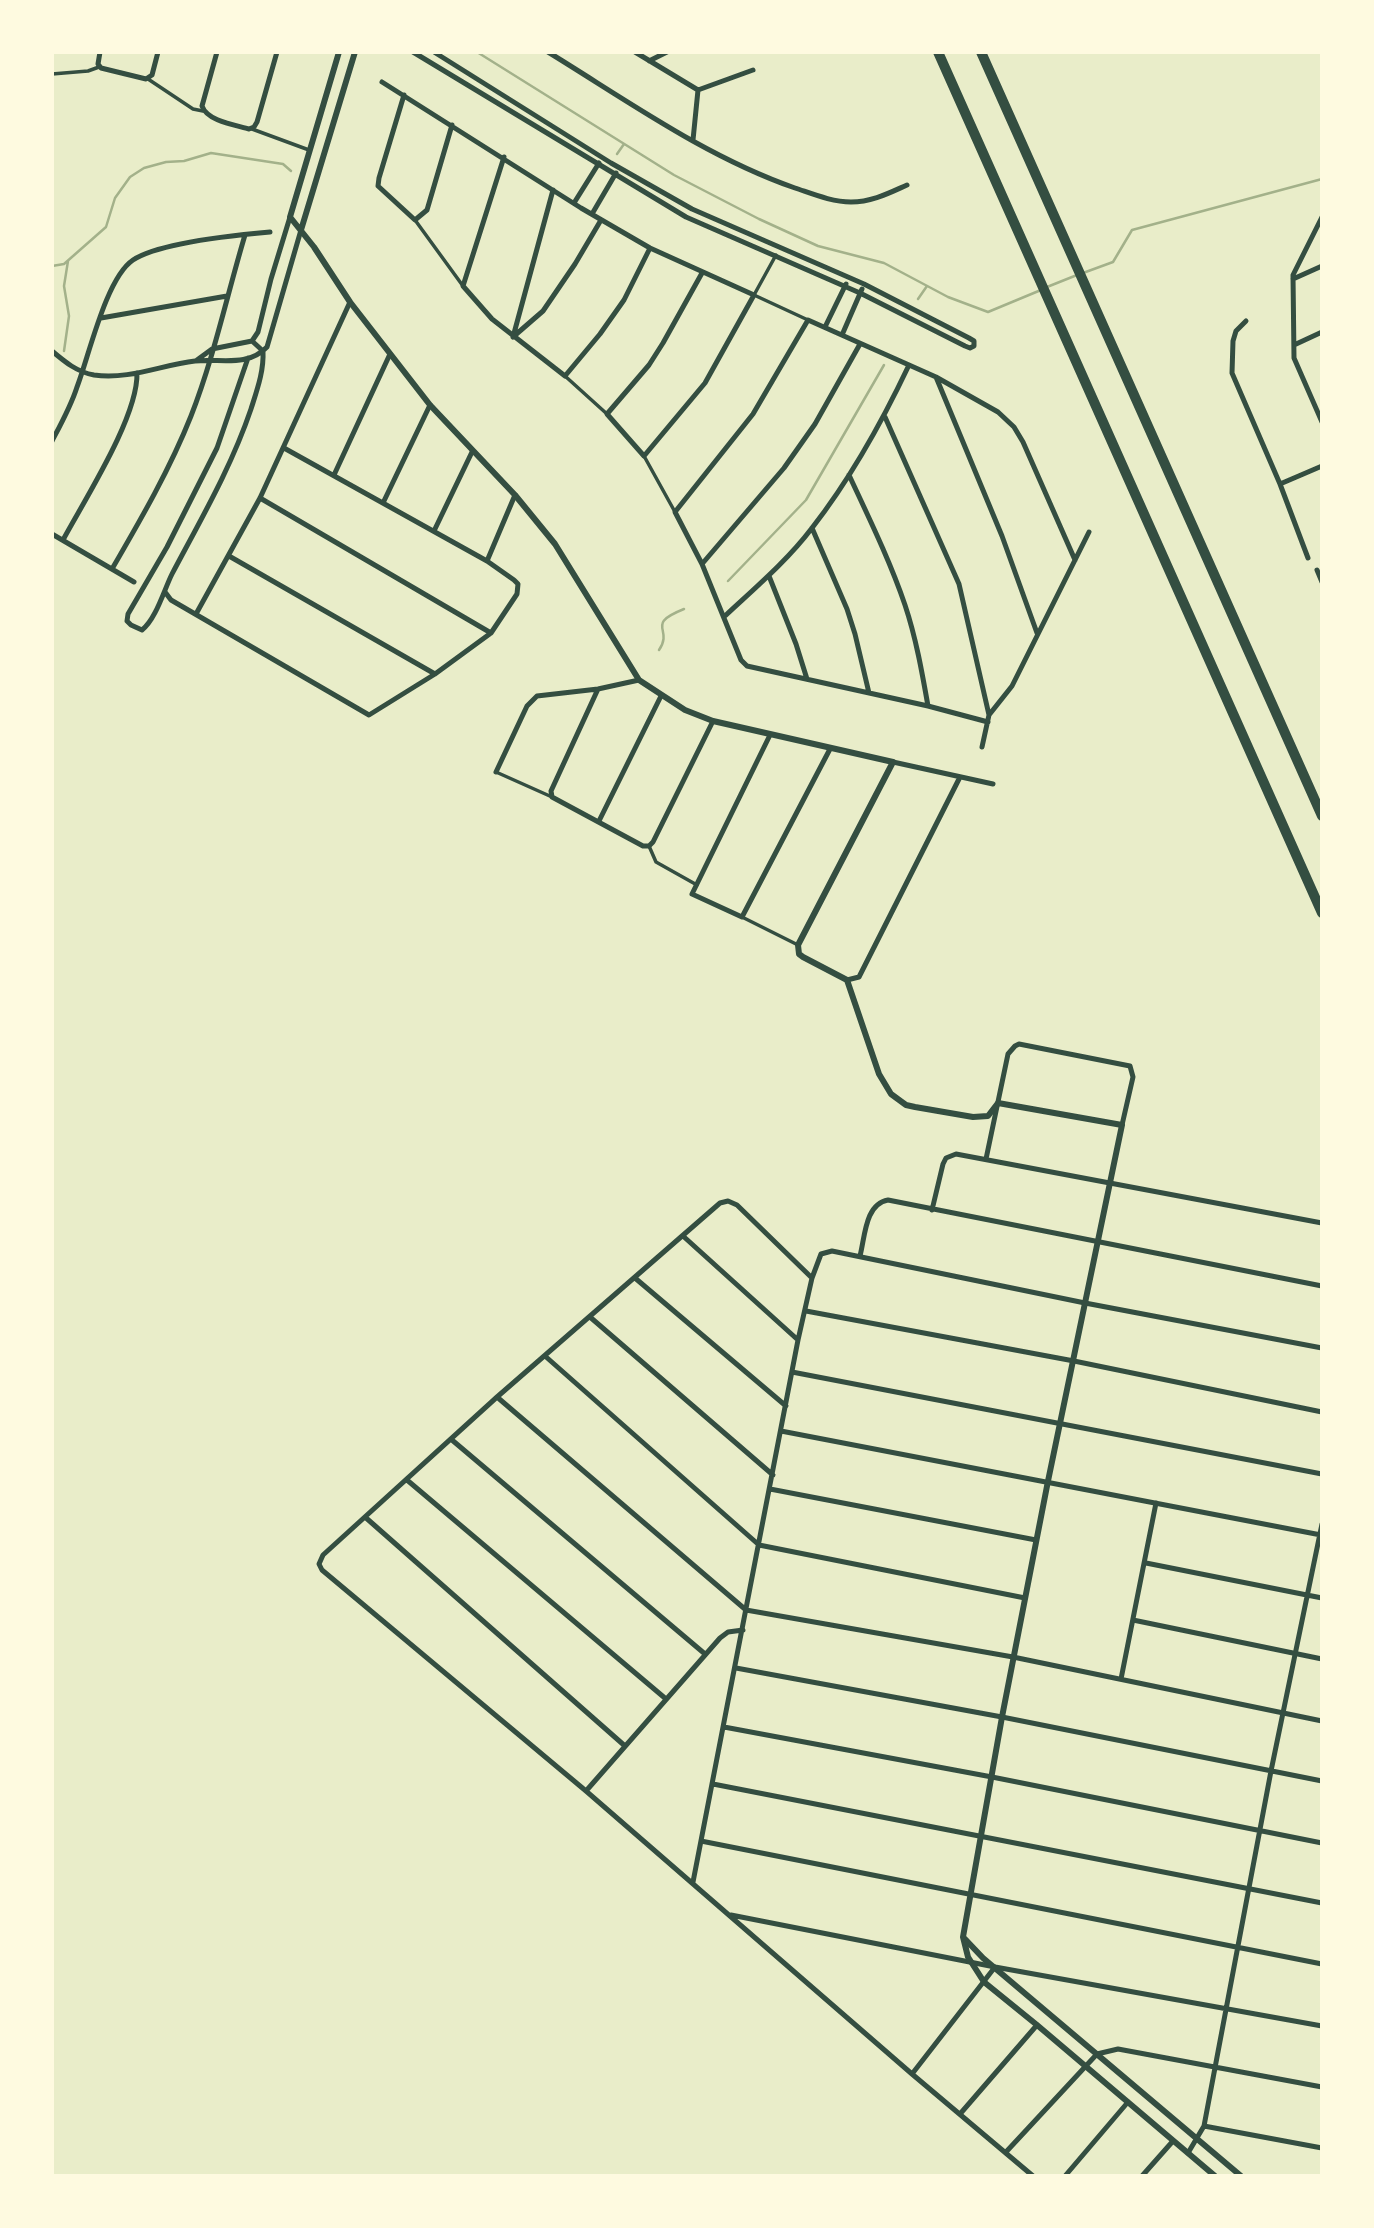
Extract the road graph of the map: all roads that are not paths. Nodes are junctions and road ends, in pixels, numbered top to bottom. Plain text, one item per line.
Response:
1 (100, 52) edge
2 (158, 52) edge
3 (217, 52) edge
4 (277, 52) edge
5 (339, 52) edge
6 (355, 52) edge
7 (413, 52) edge
8 (435, 52) edge
9 (548, 52) edge
10 (635, 52) edge
11 (667, 52) edge
12 (938, 52) edge
13 (981, 52) edge
14 (649, 61) junction
15 (99, 67) junction
16 (753, 70) dead end
17 (52, 75) edge
18 (148, 79) junction
19 (382, 82) dead end
20 (698, 90) junction
21 (404, 95) junction
22 (203, 111) junction
23 (452, 125) junction
24 (252, 129) junction
25 (693, 140) junction
26 (311, 150) junction
27 (504, 157) junction
28 (603, 157) junction
29 (598, 165) junction
30 (620, 167) junction
31 (615, 175) junction
32 (906, 185) dead end
33 (553, 190) junction
34 (574, 203) junction
35 (592, 214) junction
36 (289, 217) junction
37 (1321, 217) edge
38 (415, 220) junction
39 (601, 220) junction
40 (301, 230) junction
41 (270, 232) dead end
42 (245, 235) junction
43 (650, 248) junction
44 (776, 256) junction
45 (1321, 265) edge
46 (702, 273) junction
47 (849, 278) junction
48 (1293, 279) junction
49 (864, 284) junction
50 (463, 286) junction
51 (846, 286) junction
52 (860, 293) junction
53 (754, 295) junction
54 (227, 296) junction
55 (350, 302) junction
56 (102, 318) junction
57 (808, 320) junction
58 (1246, 321) dead end
59 (825, 327) junction
60 (1321, 332) edge
61 (842, 335) junction
62 (513, 337) junction
63 (253, 341) junction
64 (860, 344) junction
65 (1294, 345) junction
66 (212, 349) junction
67 (52, 351) edge
68 (263, 351) junction
69 (390, 354) junction
70 (248, 358) junction
71 (197, 360) junction
72 (209, 362) junction
73 (909, 365) junction
74 (83, 372) junction
75 (137, 373) junction
76 (565, 376) junction
77 (936, 377) junction
78 (1321, 400) edge
79 (1313, 404) junction
80 (430, 405) junction
81 (607, 414) junction
82 (885, 417) junction
83 (1321, 422) edge
84 (52, 441) edge
85 (284, 448) junction
86 (472, 452) junction
87 (645, 456) junction
88 (1321, 466) edge
89 (334, 475) junction
90 (849, 475) junction
91 (1280, 484) junction
92 (515, 495) junction
93 (260, 498) junction
94 (383, 503) junction
95 (675, 512) junction
96 (812, 528) junction
97 (434, 531) junction
98 (1089, 532) dead end
99 (52, 534) edge
100 (63, 540) junction
101 (229, 556) junction
102 (1308, 558) dead end
103 (1075, 560) junction
104 (487, 561) junction
105 (702, 564) junction
106 (113, 569) junction
107 (1317, 570) dead end
108 (769, 576) junction
109 (134, 582) dead end
110 (1321, 582) edge
111 (165, 592) junction
112 (197, 614) junction
113 (725, 616) junction
114 (1037, 633) junction
115 (492, 634) junction
116 (435, 674) junction
117 (807, 679) junction
118 (639, 681) junction
119 (598, 689) junction
120 (869, 693) junction
121 (661, 696) junction
122 (928, 706) junction
123 (988, 719) junction
124 (713, 721) junction
125 (770, 735) junction
126 (982, 747) dead end
127 (830, 749) junction
128 (893, 762) junction
129 (496, 772) joint
130 (960, 777) junction
131 (993, 784) dead end
132 (552, 797) junction
133 (1321, 816) edge
134 (599, 821) junction
135 (649, 846) junction
136 (697, 885) junction
137 (1321, 913) edge
138 (742, 917) junction
139 (798, 945) junction
140 (847, 980) junction
141 (998, 1103) junction
142 (1122, 1125) junction
143 (986, 1159) junction
144 (1110, 1182) junction
145 (932, 1210) junction
146 (1321, 1223) edge
147 (683, 1236) junction
148 (1097, 1242) junction
149 (860, 1256) junction
150 (635, 1278) junction
151 (812, 1278) junction
152 (1321, 1286) edge
153 (1085, 1303) junction
154 (806, 1311) junction
155 (590, 1317) junction
156 (798, 1340) junction
157 (1321, 1348) edge
158 (545, 1356) junction
159 (1074, 1361) junction
160 (792, 1373) junction
161 (497, 1397) junction
162 (786, 1406) junction
163 (1321, 1412) edge
164 (1060, 1425) junction
165 (781, 1431) junction
166 (452, 1440) junction
167 (1321, 1474) edge
168 (773, 1475) junction
169 (407, 1479) junction
170 (1048, 1481) junction
171 (770, 1489) junction
172 (1156, 1503) junction
173 (365, 1517) junction
174 (1321, 1524) edge
175 (1320, 1535) edge
176 (1036, 1541) junction
177 (759, 1545) junction
178 (1146, 1563) junction
179 (1306, 1595) junction
180 (1025, 1598) junction
181 (1321, 1598) edge
182 (746, 1610) junction
183 (1133, 1620) junction
184 (743, 1630) junction
185 (705, 1654) junction
186 (1296, 1654) junction
187 (1013, 1657) junction
188 (1321, 1659) edge
189 (736, 1668) junction
190 (1121, 1679) junction
191 (666, 1699) junction
192 (1284, 1714) junction
193 (1002, 1717) junction
194 (1321, 1721) edge
195 (724, 1727) junction
196 (625, 1746) junction
197 (1271, 1771) junction
198 (992, 1777) junction
199 (1321, 1781) edge
200 (713, 1784) junction
201 (586, 1791) junction
202 (1260, 1832) junction
203 (981, 1837) junction
204 (701, 1841) junction
205 (1321, 1843) edge
206 (692, 1882) junction
207 (1249, 1890) junction
208 (970, 1895) junction
209 (1321, 1903) edge
210 (728, 1914) junction
211 (963, 1937) junction
212 (1238, 1948) junction
213 (970, 1962) junction
214 (1321, 1964) edge
215 (995, 1967) junction
216 (984, 1982) junction
217 (1227, 2009) junction
218 (1037, 2025) junction
219 (1321, 2026) edge
220 (1097, 2054) junction
221 (1085, 2066) junction
222 (1216, 2066) junction
223 (912, 2074) junction
224 (1321, 2087) edge
225 (1128, 2102) junction
226 (960, 2114) junction
227 (1204, 2126) junction
228 (1198, 2139) junction
229 (1172, 2141) junction
230 (1321, 2148) edge
231 (1006, 2152) junction
232 (1188, 2153) junction
233 (1033, 2175) edge
234 (1065, 2175) edge
235 (1142, 2175) edge
236 (1214, 2175) edge
237 (1241, 2175) edge

1 - 15 street
2 - 18 street
3 - 22 street
4 - 24 street
5 - 26 street
6 - 40 street
7 - 29 street
8 - 28 street
9 - 25 street
10 - 14 street
11 - 14 street
12 - 137 highway
13 - 133 highway
14 - 20 street
15 - 17 street
15 - 18 street
16 - 20 street
18 - 22 street
19 - 21 street
20 - 25 street
21 - 23 street
21 - 38 street
22 - 24 street
23 - 27 street
23 - 38 street
24 - 26 street
25 - 32 street
26 - 36 street
27 - 33 street
27 - 50 street
28 - 29 street
28 - 30 street
29 - 31 street
29 - 34 street
30 - 31 street
30 - 47 street
31 - 35 street
31 - 44 street
33 - 34 street
33 - 62 street
34 - 35 street
35 - 39 street
36 - 40 street
36 - 63 street
37 - 48 street
38 - 50 street
39 - 43 street
39 - 62 street
40 - 55 street
40 - 68 street
41 - 42 street
42 - 54 street
42 - 56 street
43 - 46 street
43 - 76 street
44 - 51 street
44 - 53 street
45 - 48 street
46 - 53 street
46 - 81 street
47 - 49 street
47 - 51 street
48 - 65 street
49 - 52 street
49 - 52 street
50 - 62 street
51 - 52 street
51 - 59 street
52 - 61 street
53 - 57 street
53 - 87 street
54 - 56 street
54 - 66 street
55 - 69 street
55 - 85 street
56 - 74 street
57 - 59 street
57 - 95 street
58 - 91 street
59 - 61 street
60 - 65 street
61 - 64 street
62 - 76 street
63 - 66 street
63 - 68 street
64 - 73 street
64 - 105 street
65 - 79 street
66 - 71 street
66 - 72 street
67 - 74 street
68 - 70 street
68 - 111 street
69 - 80 street
69 - 89 street
70 - 72 street
70 - 111 street
71 - 72 street
71 - 75 street
72 - 106 street
73 - 77 street
73 - 82 street
74 - 75 street
74 - 84 street
75 - 100 street
76 - 81 street
77 - 103 street
77 - 114 street
78 - 79 street
79 - 83 street
80 - 86 street
80 - 94 street
81 - 87 street
82 - 90 street
82 - 123 street
85 - 89 street
85 - 93 street
86 - 92 street
86 - 97 street
87 - 95 street
88 - 91 street
89 - 94 street
90 - 96 street
90 - 122 street
91 - 102 street
92 - 104 street
92 - 118 street
93 - 101 street
93 - 115 street
94 - 97 street
95 - 105 street
96 - 108 street
96 - 120 street
97 - 104 street
98 - 103 street
99 - 100 street
100 - 106 street
101 - 112 street
101 - 116 street
103 - 114 street
104 - 115 street
105 - 113 street
106 - 109 street
107 - 110 street
108 - 113 street
108 - 117 street
111 - 112 street
112 - 116 street
113 - 117 street
114 - 123 street
115 - 116 street
117 - 120 street
118 - 119 street
118 - 121 street
119 - 129 street
119 - 132 street
120 - 122 street
121 - 124 street
121 - 134 street
122 - 123 street
123 - 126 street
124 - 125 street
124 - 135 street
125 - 127 street
125 - 136 street
127 - 128 street
127 - 138 street
128 - 130 street
128 - 139 street
129 - 132 street
130 - 131 street
130 - 140 street
132 - 134 street
134 - 135 street
135 - 136 street
136 - 138 street
138 - 139 street
139 - 140 street
140 - 141 street
141 - 142 street
141 - 142 street
141 - 143 street
142 - 144 street
143 - 144 street
143 - 145 street
144 - 146 street
144 - 148 street
145 - 148 street
145 - 149 street
147 - 150 street
147 - 151 street
147 - 156 street
148 - 152 street
148 - 153 street
149 - 151 street
149 - 153 street
150 - 155 street
150 - 162 street
151 - 154 street
153 - 157 street
153 - 159 street
154 - 156 street
154 - 159 street
155 - 158 street
155 - 168 street
156 - 160 street
158 - 161 street
158 - 177 street
159 - 163 street
159 - 164 street
160 - 162 street
160 - 164 street
161 - 166 street
161 - 182 street
162 - 165 street
164 - 167 street
164 - 170 street
165 - 168 street
165 - 170 street
166 - 169 street
166 - 185 street
168 - 171 street
169 - 173 street
169 - 191 street
170 - 172 street
170 - 176 street
171 - 176 street
171 - 177 street
172 - 175 street
172 - 178 street
173 - 196 street
173 - 201 street
174 - 175 street
175 - 179 street
176 - 180 street
177 - 180 street
177 - 182 street
178 - 179 street
178 - 183 street
179 - 181 street
179 - 186 street
180 - 187 street
182 - 184 street
182 - 187 street
183 - 186 street
183 - 190 street
184 - 185 street
184 - 189 street
185 - 191 street
186 - 188 street
186 - 192 street
187 - 190 street
187 - 193 street
189 - 193 street
189 - 195 street
190 - 192 street
191 - 196 street
192 - 194 street
192 - 197 street
193 - 197 street
193 - 198 street
195 - 198 street
195 - 200 street
196 - 201 street
197 - 199 street
197 - 202 street
198 - 202 street
198 - 203 street
200 - 203 street
200 - 204 street
201 - 206 street
202 - 205 street
202 - 207 street
203 - 207 street
203 - 208 street
204 - 206 street
204 - 208 street
206 - 210 street
207 - 209 street
207 - 212 street
208 - 211 street
208 - 212 street
210 - 213 street
210 - 223 street
211 - 213 street
211 - 215 street
212 - 214 street
212 - 217 street
213 - 215 street
213 - 216 street
215 - 216 street
215 - 217 street
215 - 220 street
216 - 218 street
216 - 223 street
217 - 219 street
217 - 222 street
218 - 221 street
218 - 226 street
220 - 221 street
220 - 222 street
220 - 228 street
221 - 225 street
221 - 231 street
222 - 224 street
222 - 227 street
223 - 226 street
225 - 229 street
225 - 234 street
226 - 231 street
227 - 228 street
227 - 230 street
228 - 232 street
228 - 237 street
229 - 232 street
229 - 235 street
231 - 233 street
232 - 236 street

